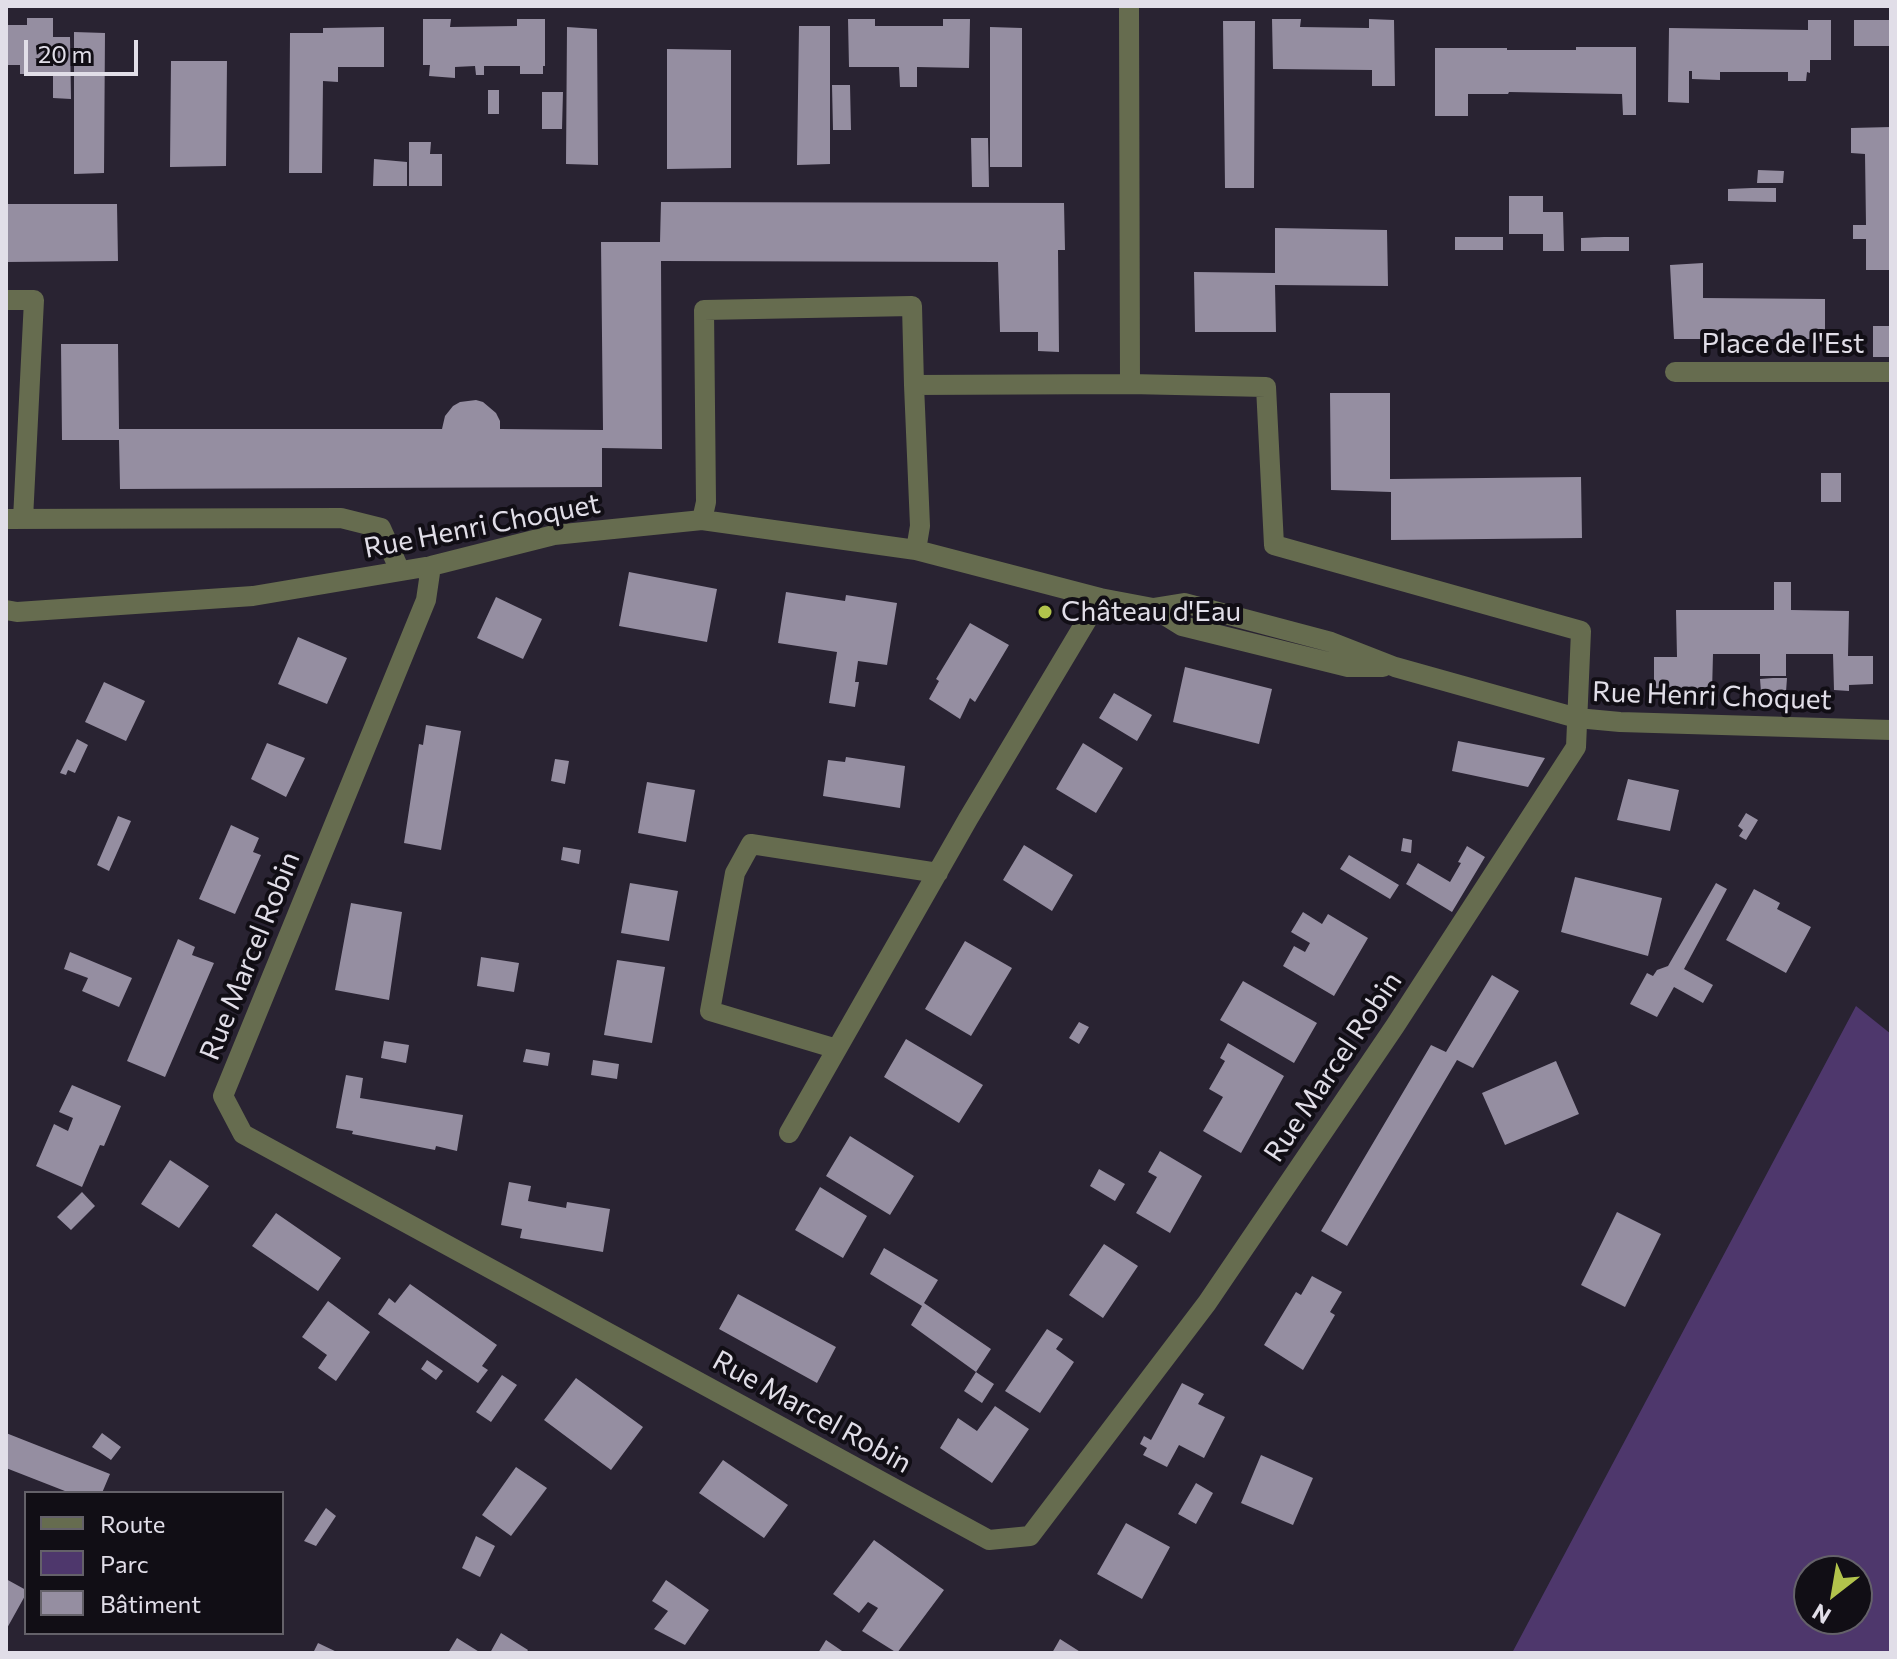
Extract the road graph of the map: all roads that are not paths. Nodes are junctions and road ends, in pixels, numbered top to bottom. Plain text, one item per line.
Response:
1 (1129, 6) edge
2 (6, 300) edge
3 (1675, 372) dead end
4 (1891, 372) edge
5 (1130, 384) junction
6 (914, 385) junction
7 (14, 519) edge
8 (702, 520) junction
9 (916, 550) junction
10 (431, 566) junction
11 (400, 571) junction
12 (1100, 598) junction
13 (6, 610) edge
14 (1577, 718) junction
15 (1891, 730) edge
16 (938, 873) junction
17 (837, 1049) junction
18 (789, 1133) dead end

1 - 5 street
2 - 7 street
3 - 4 street, Place de l'Est
5 - 6 street
5 - 14 street
6 - 8 street
6 - 9 street
7 - 11 street
8 - 9 street, Rue Henri Choquet
8 - 10 street, Rue Henri Choquet
9 - 12 street, Rue Henri Choquet
10 - 11 street, Rue Henri Choquet
10 - 14 street, Rue Marcel Robin
11 - 13 street, Rue Henri Choquet
12 - 14 street, Rue Henri Choquet
12 - 16 street
14 - 15 street, Rue Henri Choquet
16 - 17 street
16 - 17 street
17 - 18 street

